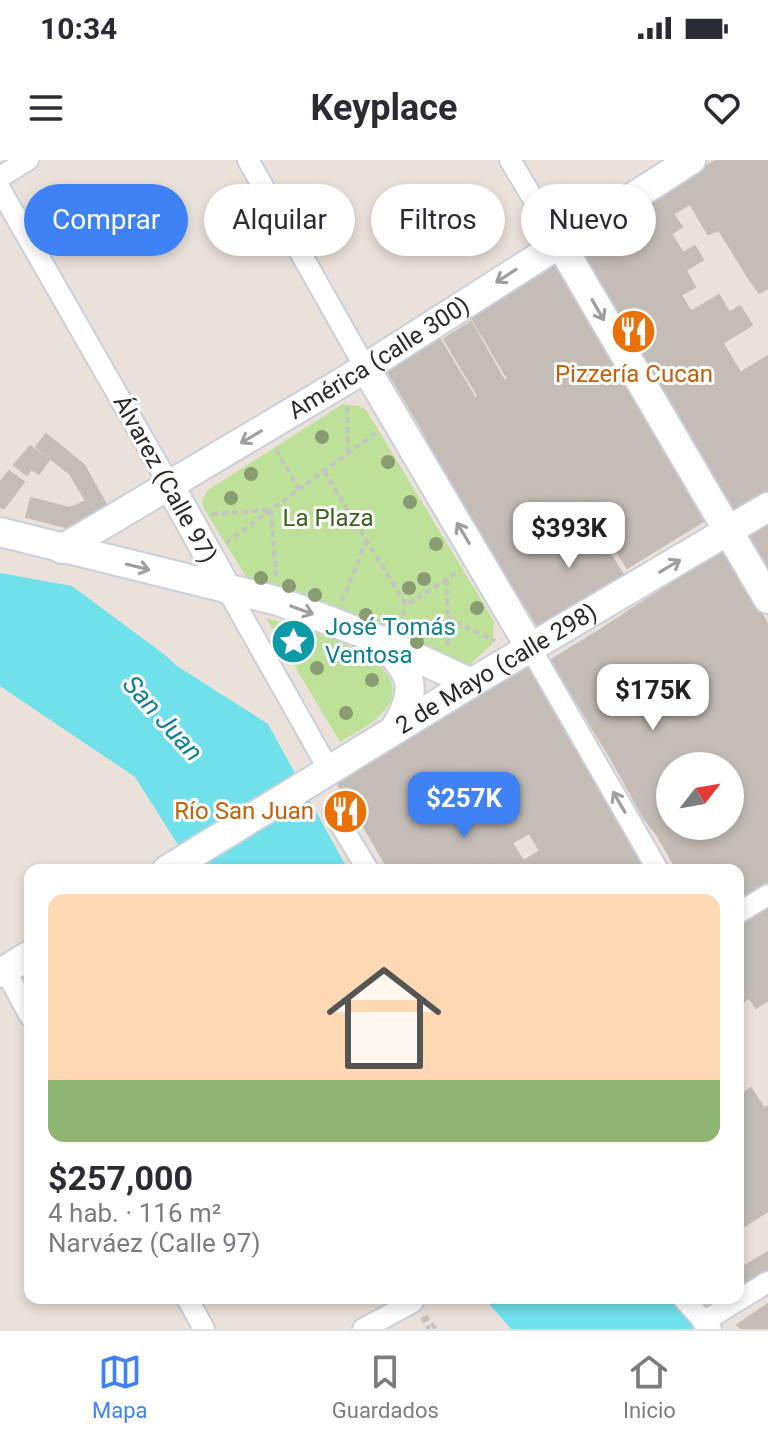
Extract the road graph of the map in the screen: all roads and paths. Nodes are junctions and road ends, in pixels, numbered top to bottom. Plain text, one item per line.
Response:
1 (28, 160) edge
2 (248, 160) edge
3 (510, 160) edge
4 (691, 160) edge
5 (0, 177) edge
6 (524, 184) edge
7 (652, 184) edge
8 (0, 189) edge
9 (537, 256) edge
10 (567, 256) edge
11 (356, 374) junction
12 (395, 418) junction
13 (263, 430) junction
14 (348, 453) junction
15 (324, 471) junction
16 (170, 486) junction
17 (299, 489) junction
18 (768, 507) edge
19 (271, 510) junction
20 (186, 516) junction
21 (0, 532) edge
22 (728, 532) junction
23 (367, 541) junction
24 (62, 549) junction
25 (208, 556) junction
26 (479, 559) junction
27 (447, 579) junction
28 (227, 589) junction
29 (768, 599) edge
30 (278, 601) junction
31 (447, 618) junction
32 (334, 621) junction
33 (377, 639) junction
34 (526, 652) junction
35 (459, 677) junction
36 (394, 730) junction
37 (319, 776) junction
38 (333, 812) dead end
39 (177, 864) edge
40 (364, 864) edge
41 (654, 864) edge
42 (768, 895) edge
43 (744, 909) edge
44 (24, 959) edge
45 (2, 972) edge
46 (24, 1007) edge
47 (768, 1282) edge
48 (744, 1299) edge
49 (190, 1304) edge
50 (409, 1304) edge
51 (688, 1304) edge
52 (738, 1304) edge
53 (707, 1326) edge
54 (204, 1329) edge
55 (363, 1329) edge

1 - 5 street
2 - 11 street
3 - 6 street
4 - 7 main road, América (calle 300)
8 - 16 street, Álvarez (Calle 97)
9 -> 11 main road, América (calle 300)
10 -> 22 main road
11 - 12 main road
11 - 13 main road, América (calle 300)
11 - 14 path
12 - 14 path
26 -> 12 main road
13 -> 16 main road, América (calle 300)
13 - 17 path
14 - 15 path
15 - 17 path
15 - 23 path
16 - 20 main road, Álvarez (Calle 97)
16 - 24 main road, América (calle 300)
17 - 19 path
18 - 22 main road, 2 de Mayo (calle 298)
19 - 20 path
19 - 25 path
19 - 30 path
20 - 25 main road, Álvarez (Calle 97)
21 - 24 main road
22 - 29 main road
34 -> 22 main road, 2 de Mayo (calle 298)
23 - 27 path
23 - 32 path
24 -> 28 main road
25 - 28 main road, Álvarez (Calle 97)
26 - 27 path
26 - 34 main road
27 - 31 path
28 - 30 main road
28 - 37 street, Álvarez (Calle 97)
30 -> 32 main road
31 - 34 path
31 - 35 path
32 - 33 main road
33 - 35 main road
33 - 36 main road
34 - 35 main road, 2 de Mayo (calle 298)
41 -> 34 street
35 - 36 main road, 2 de Mayo (calle 298)
36 - 37 main road, 2 de Mayo (calle 298)
37 - 39 main road, 2 de Mayo (calle 298)
38 - 40 street
42 - 43 street
44 - 45 main road
45 - 46 street
47 - 48 street
49 - 54 street
50 - 55 street
51 - 53 street
52 - 53 street

